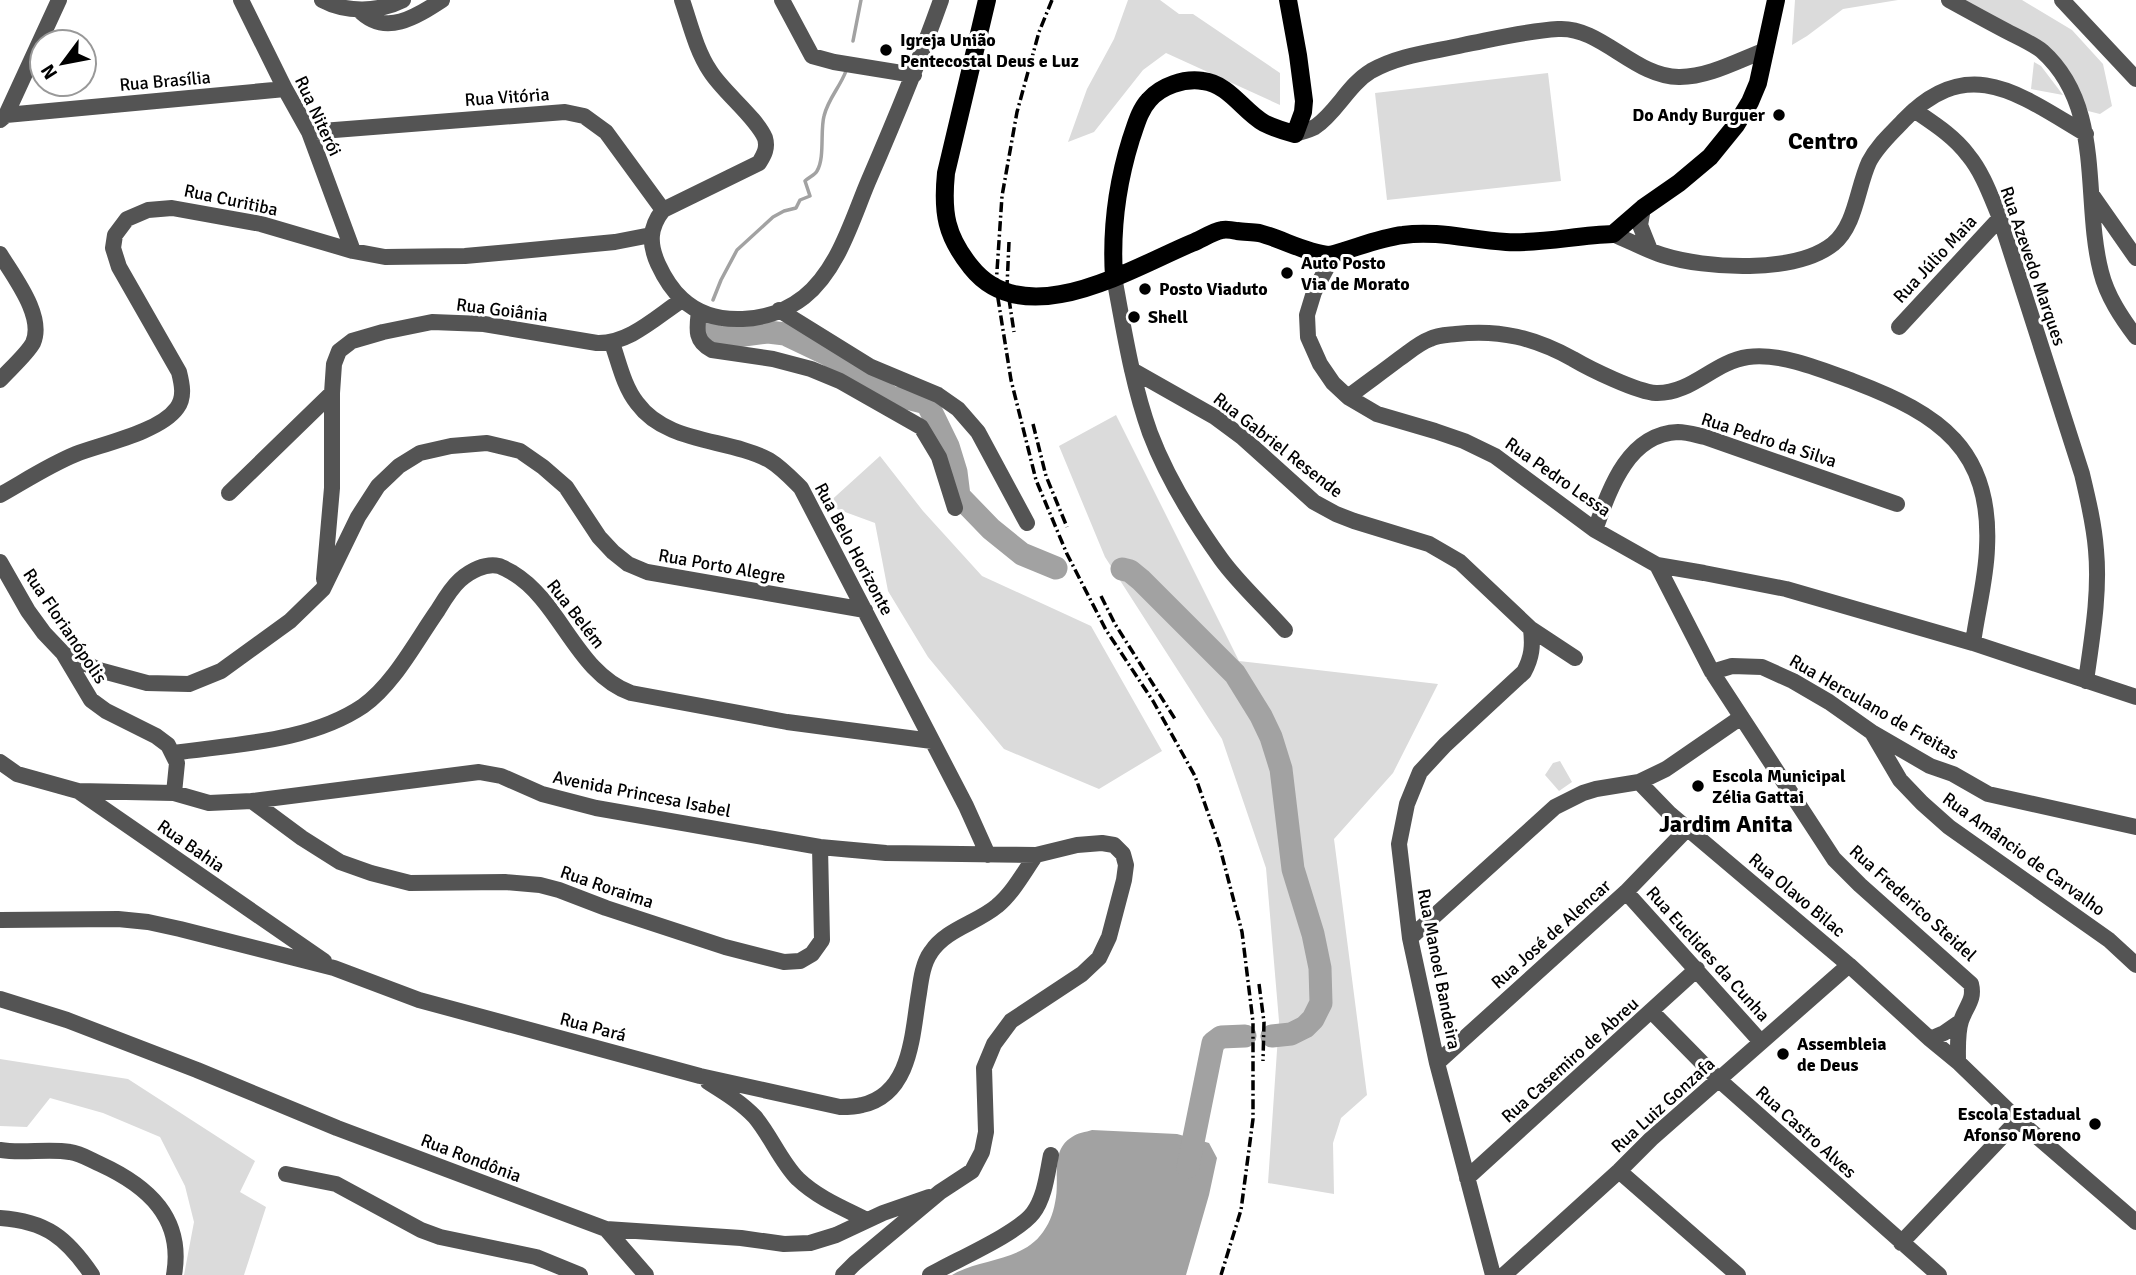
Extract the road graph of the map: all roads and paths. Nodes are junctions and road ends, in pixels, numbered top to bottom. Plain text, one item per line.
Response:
1 (59, 0) edge
2 (241, 0) edge
3 (322, 0) edge
4 (403, 0) edge
5 (442, 0) edge
6 (682, 0) edge
7 (782, 0) edge
8 (941, 0) edge
9 (987, 0) edge
10 (1288, 0) edge
11 (1776, 0) edge
12 (1949, 0) edge
13 (2062, 0) edge
14 (359, 10) junction
15 (1766, 50) junction
16 (2113, 55) junction
17 (271, 61) junction
18 (2136, 69) edge
19 (914, 75) junction
20 (2136, 79) edge
21 (285, 89) junction
22 (255, 92) junction
23 (1914, 110) junction
24 (3, 118) edge
25 (309, 132) junction
26 (1295, 134) junction
27 (2086, 134) junction
28 (2091, 193) junction
29 (1643, 208) junction
30 (663, 210) junction
31 (2000, 218) junction
32 (1614, 234) junction
33 (651, 235) junction
34 (1650, 250) junction
35 (353, 251) junction
36 (0, 254) edge
37 (1334, 254) junction
38 (2136, 258) edge
39 (1114, 278) junction
40 (682, 300) junction
41 (779, 310) junction
42 (699, 311) junction
43 (1899, 327) dead end
44 (2136, 337) edge
45 (612, 344) junction
46 (1132, 370) junction
47 (0, 380) edge
48 (332, 393) junction
49 (1348, 397) junction
50 (229, 493) dead end
51 (0, 495) edge
52 (1897, 504) dead end
53 (955, 508) dead end
54 (1027, 523) dead end
55 (1595, 530) junction
56 (0, 562) edge
57 (1657, 565) junction
58 (323, 589) junction
59 (865, 610) junction
60 (1531, 629) junction
61 (1285, 630) dead end
62 (1973, 643) junction
63 (63, 653) junction
64 (1575, 658) dead end
65 (1712, 672) junction
66 (2086, 681) junction
67 (2136, 697) edge
68 (1741, 718) junction
69 (1873, 733) junction
70 (932, 741) junction
71 (173, 753) junction
72 (0, 762) edge
73 (8, 774) edge
74 (1639, 782) junction
75 (78, 790) junction
76 (174, 793) junction
77 (252, 801) junction
78 (2136, 827) edge
79 (1687, 829) junction
80 (820, 848) junction
81 (988, 855) junction
82 (1036, 855) junction
83 (1626, 892) junction
84 (0, 920) edge
85 (1410, 938) junction
86 (1849, 965) junction
87 (2136, 965) edge
88 (334, 968) junction
89 (1697, 969) junction
90 (0, 999) edge
91 (1652, 1012) junction
92 (1961, 1022) junction
93 (1930, 1039) junction
94 (1761, 1042) junction
95 (1958, 1062) junction
96 (1437, 1063) junction
97 (700, 1076) junction
98 (1718, 1079) junction
99 (2018, 1120) junction
100 (0, 1150) edge
101 (1051, 1155) dead end
102 (1619, 1171) junction
103 (286, 1174) dead end
104 (1467, 1178) junction
105 (940, 1192) junction
106 (0, 1218) edge
107 (867, 1220) junction
108 (2136, 1222) edge
109 (606, 1229) junction
110 (1901, 1242) junction
111 (92, 1275) edge
112 (174, 1275) edge
113 (580, 1275) edge
114 (646, 1275) edge
115 (844, 1275) edge
116 (930, 1275) edge
117 (1493, 1275) edge
118 (1504, 1275) edge
119 (1738, 1275) edge
120 (1939, 1275) edge

1 - 24 street
2 - 17 street, Rua Niterói
3 - 14 street
4 - 14 street
5 - 14 street
6 - 30 street
7 - 19 street
8 - 19 street
9 - 39 main road
10 - 26 main road
11 - 15 main road
12 - 27 street
13 - 16 street
15 - 26 street
15 - 29 main road
16 - 18 street
16 - 20 street
17 - 21 street, Rua Niterói
17 - 22 street
19 - 41 street
21 - 22 street, Rua Brasília
21 - 25 street, Rua Niterói
22 - 24 street, Rua Brasília
23 - 27 street
23 - 31 street, Rua Azevedo Marques
23 - 34 street
25 - 30 street, Rua Vitória
25 - 35 street, Rua Niterói
26 - 39 main road
27 - 28 street
28 - 38 street
28 - 44 street
29 - 32 main road
29 - 34 street
30 - 33 street
31 - 43 street, Rua Júlio Maia
31 - 66 street, Rua Azevedo Marques
32 - 34 street
32 - 37 main road
33 - 35 street, Rua Curitiba
33 - 40 street
35 - 51 street, Rua Curitiba
36 - 47 street
37 - 39 main road
37 - 49 street, Rua Pedro Lessa
39 - 46 street
40 - 42 street
40 - 45 street
41 - 42 street
41 - 54 street
42 - 53 street
45 - 48 street, Rua Goiânia
45 - 59 street, Rua Belo Horizonte
46 - 60 street, Rua Gabriel Resende
46 - 61 street
48 - 50 street
48 - 58 street, Rua Goiânia
49 - 55 street, Rua Pedro Lessa
49 - 62 street
52 - 55 street, Rua Pedro da Silva
55 - 57 street, Rua Pedro Lessa
56 - 63 street, Rua Florianópolis
57 - 62 street, Rua Pedro Lessa
57 - 65 street, Rua Frederico Steidel
58 - 59 street, Rua Porto Alegre
58 - 63 street, Rua Porto Alegre
59 - 70 street, Rua Belo Horizonte
60 - 64 street, Rua Gabriel Resende
60 - 85 street, Rua Manoel Bandeira
62 - 66 street, Rua Pedro Lessa
63 - 71 street, Rua Florianópolis
65 - 68 street, Rua Frederico Steidel
65 - 69 street, Rua Herculano de Freitas
66 - 67 street, Rua Pedro Lessa
68 - 74 street
68 - 92 street, Rua Frederico Steidel
69 - 78 street, Rua Herculano de Freitas
69 - 87 street, Rua Amâncio de Carvalho
70 - 71 street, Rua Belém
70 - 81 street, Rua Belo Horizonte
71 - 76 street
72 - 73 street, Rua Bahia
73 - 75 street, Rua Bahia
74 - 79 street, Rua Olavo Bilac
74 - 85 street
75 - 76 street, Avenida Princesa Isabel
75 - 88 street, Rua Bahia
76 - 77 street, Avenida Princesa Isabel
77 - 80 street, Avenida Princesa Isabel
77 - 80 street, Rua Roraima
79 - 83 street, Rua José de Alencar
79 - 86 street, Rua Olavo Bilac
80 - 81 street, Avenida Princesa Isabel
81 - 82 street, Avenida Princesa Isabel
82 - 97 street, Rua Pará
82 - 105 street, Rua Rondônia
83 - 89 street, Rua Euclides da Cunha
83 - 96 street, Rua José de Alencar
84 - 88 street, Rua Pará
85 - 96 street, Rua Manoel Bandeira
86 - 93 street, Rua Olavo Bilac
86 - 94 street, Rua Luiz Gonzafa
88 - 97 street, Rua Pará
89 - 91 street, Rua Casemiro de Abreu
89 - 94 street, Rua Euclides da Cunha
90 - 109 street, Rua Rondônia
91 - 98 street, Rua Castro Alves
91 - 104 street, Rua Casemiro de Abreu
92 - 93 street
92 - 95 street, Rua Frederico Steidel
93 - 95 street, Rua Olavo Bilac
94 - 98 street, Rua Luiz Gonzafa
95 - 99 street, Rua Olavo Bilac
96 - 104 street, Rua Manoel Bandeira
97 - 107 street
98 - 102 street, Rua Luiz Gonzafa
98 - 110 street, Rua Castro Alves
99 - 108 street, Rua Olavo Bilac
99 - 110 street
100 - 112 street
101 - 116 street
102 - 118 street, Rua Luiz Gonzafa
102 - 119 street
103 - 113 street
104 - 117 street, Rua Manoel Bandeira
105 - 107 street, Rua Rondônia
105 - 115 street, Rua Rondônia
106 - 111 street
107 - 109 street, Rua Rondônia
109 - 114 street
110 - 120 street, Rua Castro Alves

